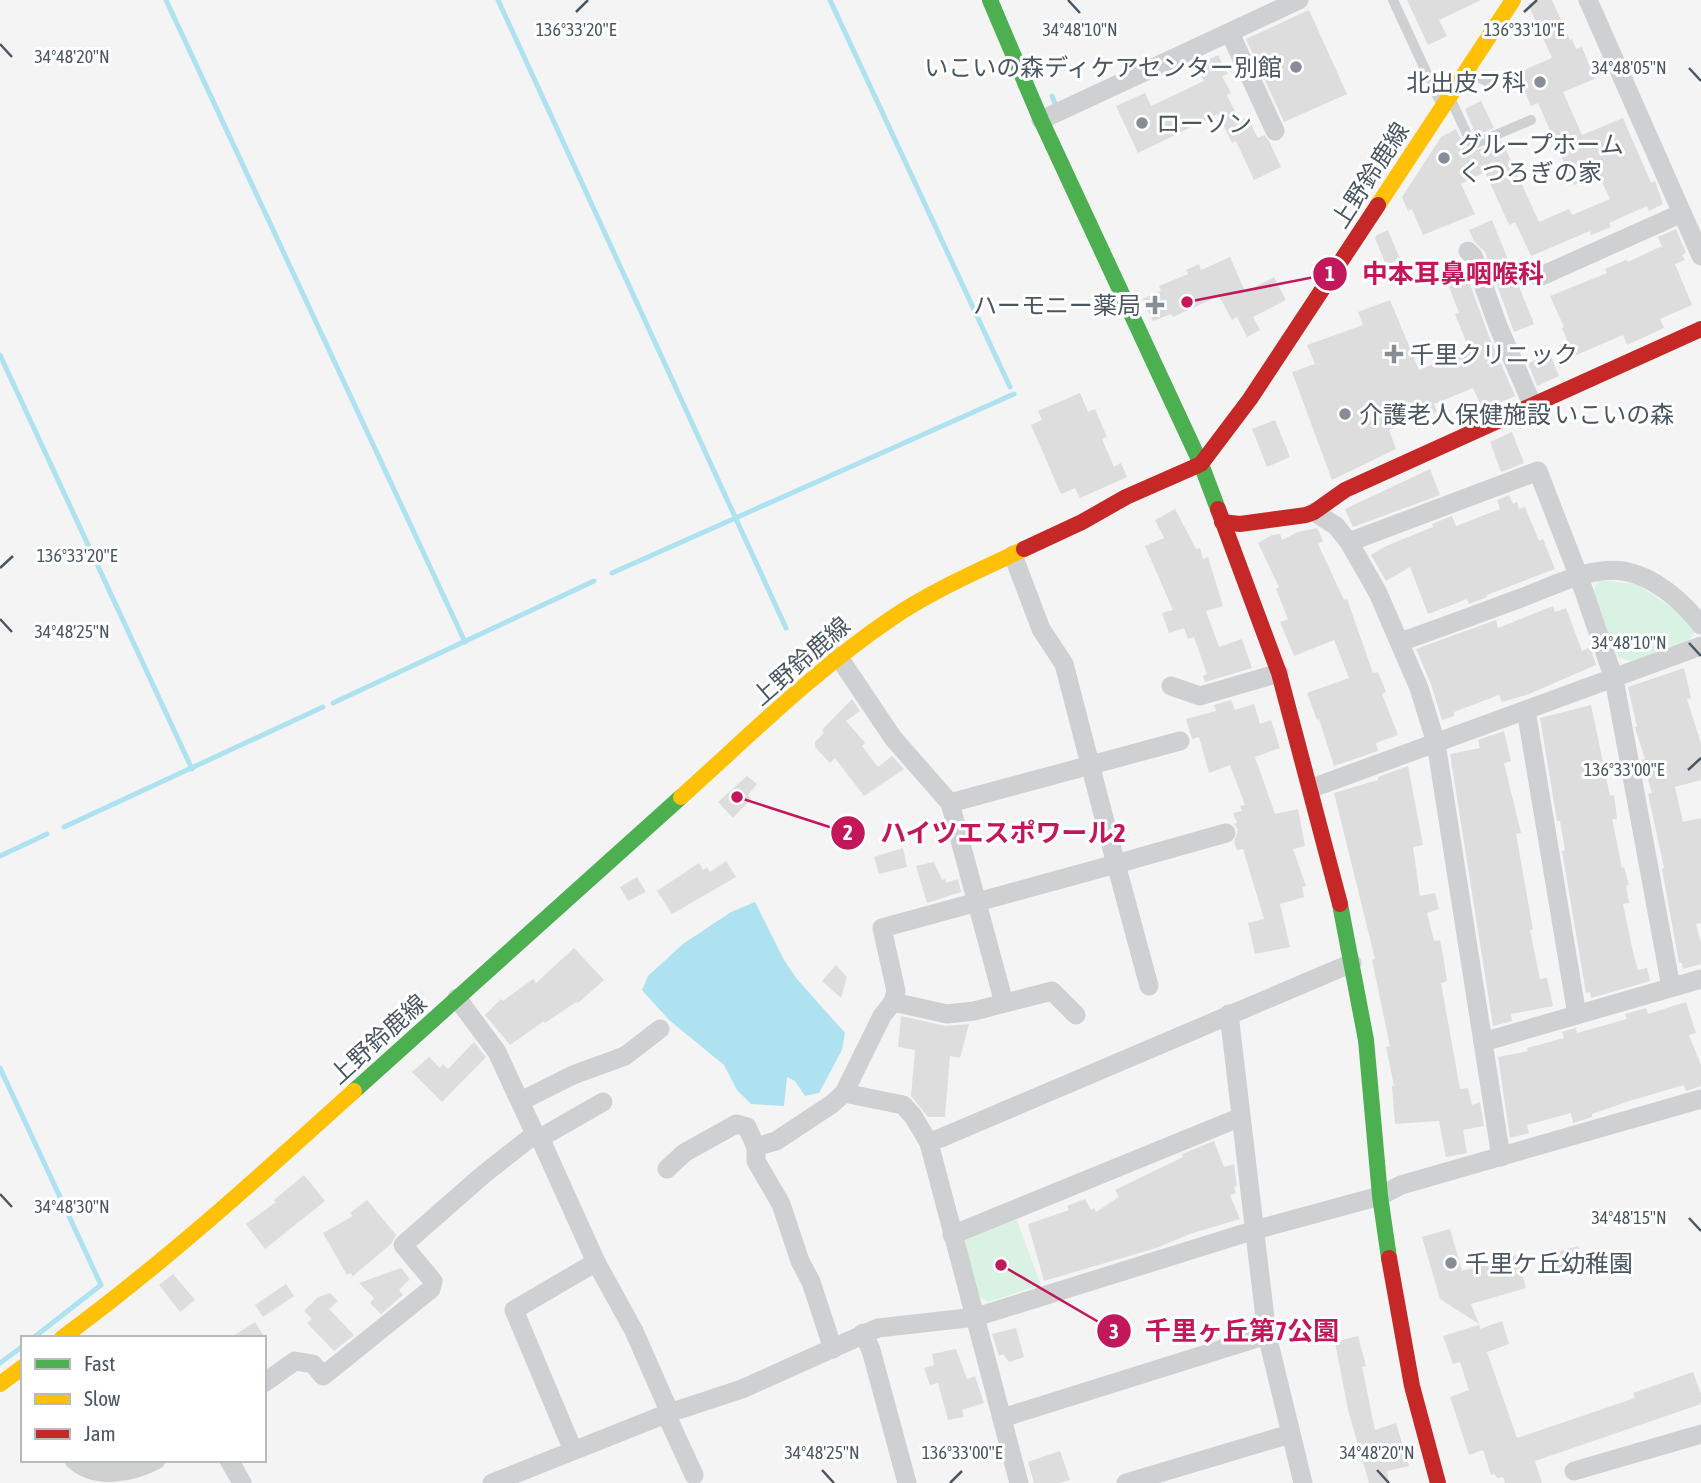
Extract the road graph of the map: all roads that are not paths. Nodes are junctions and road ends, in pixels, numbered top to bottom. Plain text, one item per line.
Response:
1 (990, 0) edge
2 (1299, 0) edge
3 (1393, 0) edge
4 (1513, 0) edge
5 (1588, 0) edge
6 (1230, 33) junction
7 (1466, 70) junction
8 (1488, 82) dead end
9 (1446, 102) junction
10 (1051, 115) junction
11 (1531, 120) dead end
12 (1275, 131) dead end
13 (1682, 213) junction
14 (1468, 251) dead end
15 (1701, 256) edge
16 (1539, 277) dead end
17 (1701, 329) edge
18 (1532, 404) junction
19 (1201, 464) junction
20 (1314, 512) junction
21 (1222, 522) junction
22 (1349, 542) junction
23 (1013, 555) junction
24 (1579, 577) junction
25 (1701, 625) edge
26 (1400, 642) junction
27 (1701, 646) edge
28 (838, 656) junction
29 (1279, 673) junction
30 (1614, 679) junction
31 (1171, 686) dead end
32 (1526, 710) junction
33 (1180, 741) dead end
34 (1437, 743) junction
35 (1091, 765) junction
36 (1312, 788) junction
37 (950, 803) junction
38 (1226, 833) dead end
39 (1116, 864) junction
40 (976, 902) junction
41 (1352, 963) junction
42 (1701, 979) edge
43 (1149, 986) dead end
44 (1671, 987) junction
45 (457, 998) junction
46 (893, 1002) junction
47 (1004, 1003) junction
48 (1229, 1014) junction
49 (1076, 1015) dead end
50 (1577, 1015) junction
51 (660, 1029) dead end
52 (1483, 1042) junction
53 (844, 1093) junction
54 (1701, 1098) edge
55 (521, 1101) junction
56 (603, 1102) dead end
57 (1241, 1117) junction
58 (538, 1136) junction
59 (929, 1143) junction
60 (756, 1147) junction
61 (1501, 1157) junction
62 (667, 1169) dead end
63 (1380, 1196) junction
64 (1255, 1230) junction
65 (952, 1235) junction
66 (596, 1262) junction
67 (976, 1317) junction
68 (863, 1333) junction
69 (1267, 1335) junction
70 (65, 1336) edge
71 (833, 1349) junction
72 (21, 1368) edge
73 (266, 1382) edge
74 (0, 1384) edge
75 (668, 1413) junction
76 (1002, 1418) junction
77 (1290, 1434) junction
78 (1701, 1434) edge
79 (573, 1450) junction
80 (76, 1462) edge
81 (151, 1462) edge
82 (230, 1462) edge
83 (1574, 1471) dead end
84 (694, 1475) dead end
85 (242, 1483) edge
86 (492, 1483) edge
87 (907, 1483) edge
88 (1019, 1483) edge
89 (1126, 1483) edge
90 (1303, 1483) edge
91 (1438, 1483) edge

1 - 10 street
2 - 6 street
3 - 9 lane
4 - 7 street, 上野鈴鹿線
5 - 13 street
6 - 10 street
6 - 12 street
7 - 8 lane
7 - 9 street, 上野鈴鹿線
9 - 11 lane
9 - 19 street, 上野鈴鹿線
10 - 19 street
13 - 15 street
13 - 16 street
14 - 18 street
17 - 18 street
18 - 20 street
19 - 21 street
19 - 23 street, 上野鈴鹿線
20 - 21 street
20 - 22 street
21 - 29 street
22 - 24 street
22 - 26 street
23 - 28 street, 上野鈴鹿線
23 - 35 street
24 - 25 street
24 - 26 street
24 - 30 street
26 - 34 street
27 - 30 street
28 - 37 street
28 - 45 street, 上野鈴鹿線
29 - 31 street
29 - 36 street
30 - 32 street
30 - 44 street
32 - 34 street
32 - 50 street
33 - 35 street
34 - 36 street
34 - 52 street
35 - 37 street
35 - 39 street
36 - 41 street
37 - 40 street
38 - 39 street
39 - 40 street
39 - 43 street
40 - 46 street
40 - 47 street
41 - 48 street
41 - 63 street
42 - 44 street
44 - 50 street
45 - 55 street
45 - 70 street, 上野鈴鹿線
46 - 47 street
46 - 53 street
47 - 49 street
48 - 57 street
48 - 59 street
50 - 52 street
51 - 55 street
52 - 61 street
53 - 59 street
53 - 60 street
54 - 61 street
55 - 58 street
56 - 58 street
57 - 64 street
57 - 65 street
58 - 66 street
58 - 73 street
59 - 65 street
60 - 62 street
60 - 71 street
61 - 63 street
63 - 64 street
63 - 91 street
64 - 67 street
64 - 69 street
65 - 67 street
66 - 75 street
66 - 79 street
67 - 68 street
67 - 76 street
68 - 71 street
68 - 87 street
69 - 76 street
69 - 77 street
71 - 75 street
72 - 74 street
75 - 79 street
75 - 84 street
76 - 88 street
77 - 89 street
77 - 90 street
78 - 83 street
79 - 86 street
80 - 81 street
82 - 85 street

